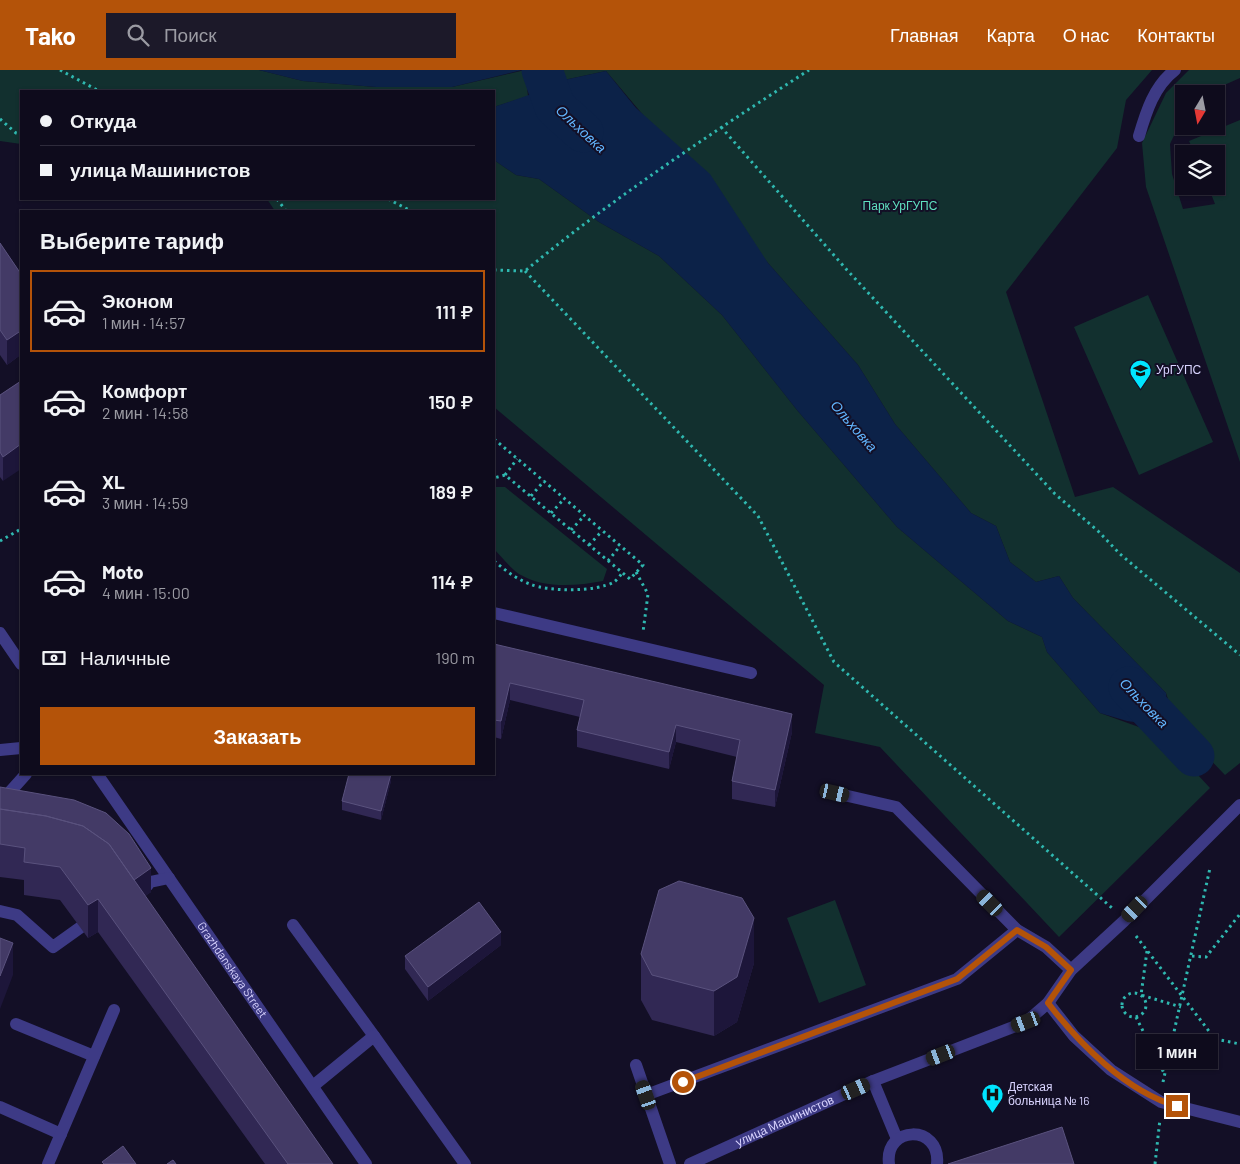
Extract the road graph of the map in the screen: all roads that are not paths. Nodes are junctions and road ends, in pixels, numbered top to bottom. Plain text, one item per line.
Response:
1 (1175, 70) edge
2 (1139, 136) dead end
3 (495, 613) edge
4 (0, 633) edge
5 (20, 663) edge
6 (751, 673) dead end
7 (20, 748) edge
8 (0, 750) edge
9 (25, 775) edge
10 (98, 775) edge
11 (835, 793) dead end
12 (1, 802) edge
13 (1240, 805) edge
14 (169, 878) junction
15 (147, 886) edge
16 (0, 911) edge
17 (293, 925) dead end
18 (81, 927) edge
19 (1017, 930) junction
20 (1071, 970) junction
21 (1048, 1003) junction
22 (114, 1010) dead end
23 (16, 1024) dead end
24 (374, 1036) junction
25 (94, 1056) junction
26 (636, 1065) dead end
27 (873, 1081) junction
28 (313, 1086) junction
29 (646, 1095) junction
30 (0, 1106) edge
31 (1240, 1122) edge
32 (62, 1134) junction
33 (897, 1139) junction
34 (48, 1164) edge
35 (366, 1164) edge
36 (465, 1164) edge
37 (670, 1164) edge
38 (690, 1164) edge
39 (889, 1164) edge
40 (937, 1164) edge

1 - 2 street
3 - 6 street
4 - 5 street
7 - 8 street
9 - 12 street
10 - 14 street, Grazhdanskaya Street
11 - 19 street
13 - 20 street, улица Машинистов
14 - 15 street
14 - 28 street, Grazhdanskaya Street
16 - 18 street
17 - 24 street
19 - 20 street
19 - 29 street
20 - 21 street, улица Машинистов
21 - 27 street, улица Машинистов
21 - 31 street
22 - 25 street
23 - 25 street
24 - 28 street
24 - 36 street
25 - 32 street
26 - 29 street
27 - 33 street
27 - 38 street, улица Машинистов
28 - 35 street, Grazhdanskaya Street
29 - 37 street
30 - 32 street
32 - 34 street
33 - 39 street
33 - 40 street

